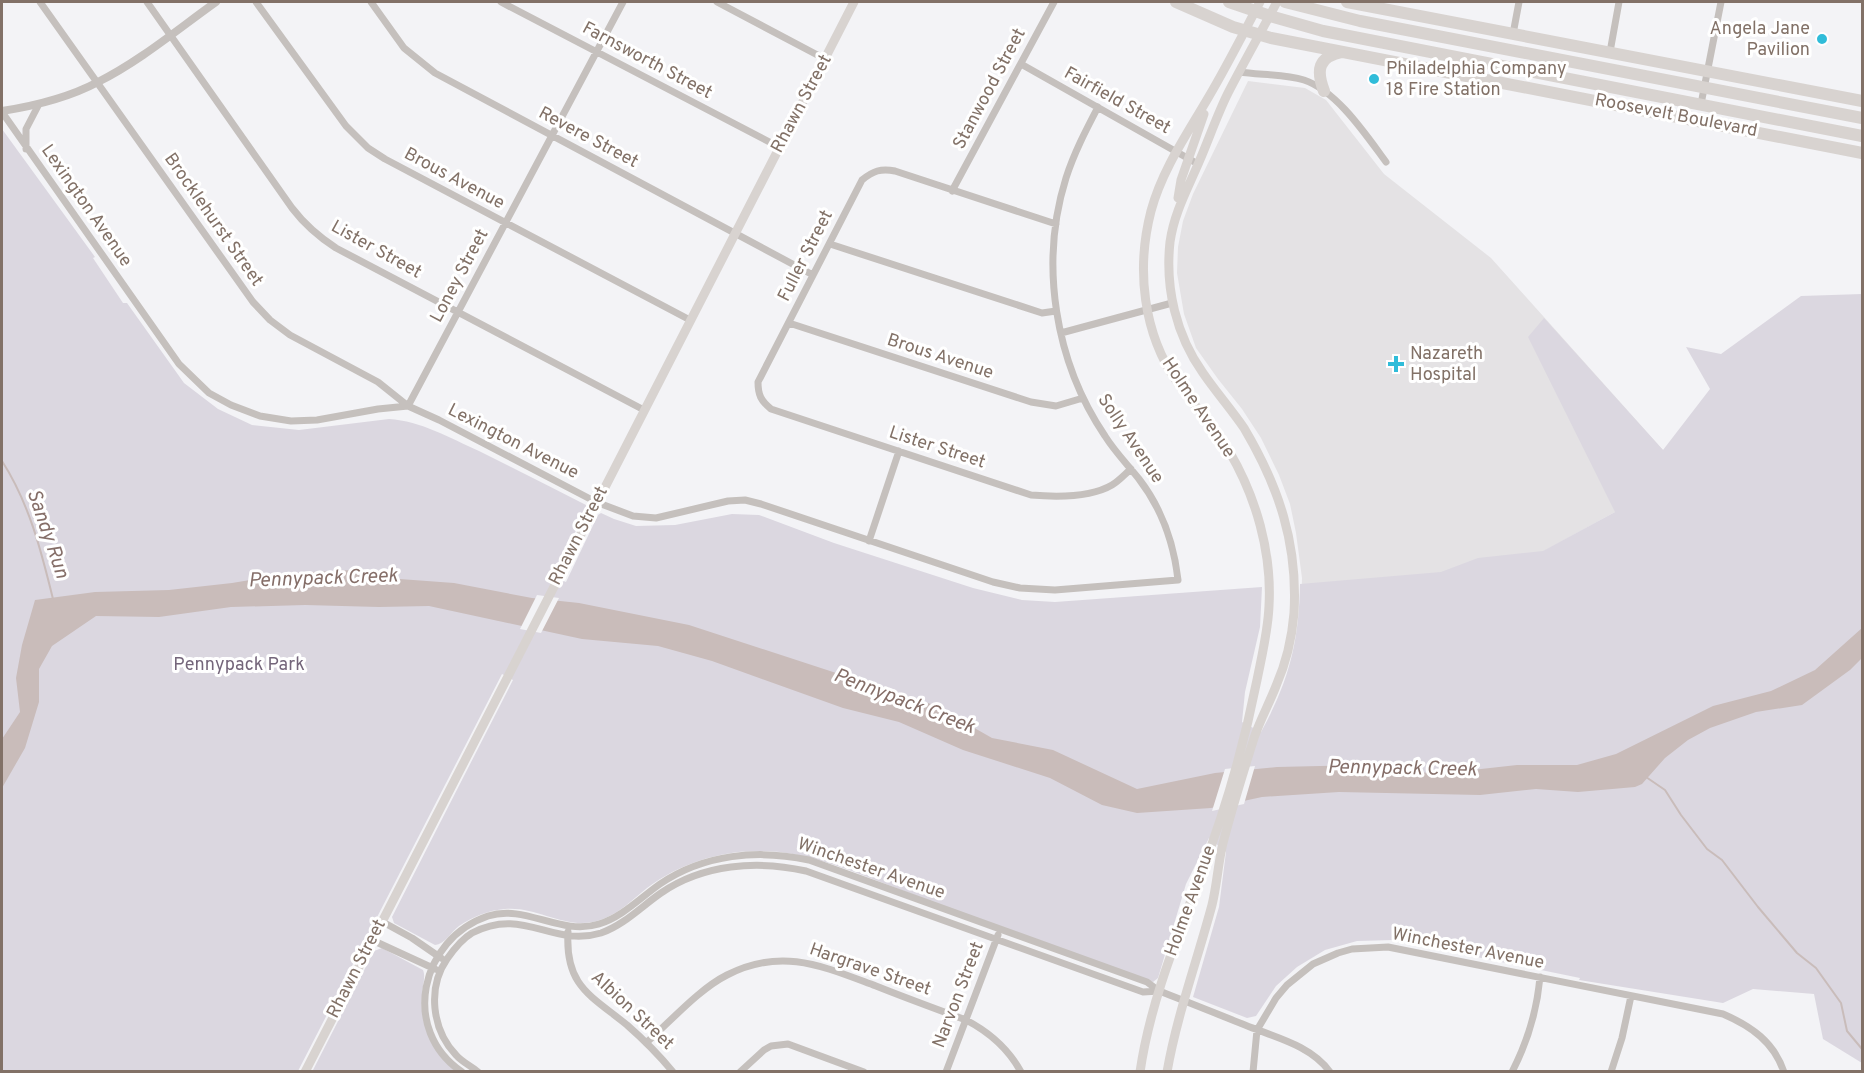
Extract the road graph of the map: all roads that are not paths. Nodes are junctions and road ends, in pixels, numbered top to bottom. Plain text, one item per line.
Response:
1 (40, 2) edge
2 (147, 2) edge
3 (216, 2) edge
4 (256, 2) edge
5 (371, 2) edge
6 (501, 2) edge
7 (623, 2) edge
8 (717, 2) edge
9 (855, 2) edge
10 (1054, 2) edge
11 (1176, 2) edge
12 (1229, 2) edge
13 (1260, 2) edge
14 (1277, 2) edge
15 (1285, 2) edge
16 (1347, 2) edge
17 (1519, 2) edge
18 (1619, 2) edge
19 (1721, 2) edge
20 (1247, 26) junction
21 (1262, 30) junction
22 (170, 34) junction
23 (1513, 34) junction
24 (596, 51) junction
25 (1342, 52) junction
26 (1610, 52) junction
27 (825, 59) junction
28 (1021, 64) junction
29 (1707, 71) junction
30 (1239, 72) junction
31 (98, 82) junction
32 (1704, 87) junction
33 (1324, 91) junction
34 (1210, 95) junction
35 (1863, 101) edge
36 (39, 104) junction
37 (1701, 104) junction
38 (1863, 106) edge
39 (1098, 107) junction
40 (1811, 108) junction
41 (2, 112) edge
42 (1863, 118) edge
43 (552, 135) junction
44 (1863, 136) edge
45 (779, 147) junction
46 (26, 149) junction
47 (1177, 152) junction
48 (1863, 153) edge
49 (1189, 158) junction
50 (1386, 162) dead end
51 (1198, 164) junction
52 (952, 191) junction
53 (1176, 217) junction
54 (505, 224) junction
55 (1056, 224) junction
56 (735, 232) junction
57 (830, 244) junction
58 (813, 274) junction
59 (1172, 303) junction
60 (1146, 310) junction
61 (459, 311) junction
62 (1056, 311) junction
63 (690, 320) junction
64 (789, 323) junction
65 (1061, 333) junction
66 (762, 374) joint
67 (1083, 398) junction
68 (408, 406) junction
69 (644, 410) junction
70 (899, 451) junction
71 (1131, 469) junction
72 (596, 502) junction
73 (869, 541) junction
74 (1178, 580) joint
75 (1250, 734) junction
76 (689, 868) junction
77 (852, 876) junction
78 (693, 877) junction
79 (849, 885) junction
80 (381, 921) junction
81 (568, 927) junction
82 (1000, 930) junction
83 (568, 936) junction
84 (997, 938) junction
85 (372, 940) junction
86 (438, 956) junction
87 (446, 960) junction
88 (435, 970) junction
89 (1540, 977) junction
90 (1159, 991) junction
91 (1631, 996) junction
92 (1184, 1000) junction
93 (966, 1020) junction
94 (1257, 1030) junction
95 (646, 1043) junction
96 (305, 1071) edge
97 (462, 1071) edge
98 (478, 1071) edge
99 (673, 1071) edge
100 (740, 1071) edge
101 (860, 1071) edge
102 (946, 1071) edge
103 (1021, 1071) edge
104 (1140, 1071) edge
105 (1167, 1071) edge
106 (1253, 1071) edge
107 (1330, 1071) edge
108 (1512, 1071) edge
109 (1611, 1071) edge
110 (1784, 1071) edge

1 - 31 street, Brocklehurst Street
2 - 22 street, Lister Street
3 - 22 street
4 - 54 street, Brous Avenue
5 - 43 street, Revere Street
6 - 24 street, Farnsworth Street
7 - 24 street, Loney Street
8 - 27 street
9 - 27 main road, Rhawn Street
10 - 28 street, Stanwood Street
11 - 20 highway, Roosevelt Boulevard
12 - 37 highway, Roosevelt Boulevard
13 - 20 main road, Holme Avenue
14 - 21 main road, Holme Avenue
15 - 32 highway, Roosevelt Boulevard
16 - 23 highway
17 - 23 street
18 - 26 street
19 - 29 street
20 - 21 highway, Roosevelt Boulevard
20 - 34 main road, Holme Avenue
21 - 25 highway, Roosevelt Boulevard
21 - 30 main road, Holme Avenue
22 - 31 street
22 - 61 street, Lister Street
23 - 26 highway
24 - 43 street, Loney Street
24 - 45 street, Farnsworth Street
25 - 33 highway
25 - 48 highway, Roosevelt Boulevard
26 - 29 highway
27 - 45 main road, Rhawn Street
28 - 39 street, Fairfield Street
28 - 52 street, Stanwood Street
29 - 32 street
29 - 35 highway
30 - 33 street
30 - 51 main road, Holme Avenue
31 - 36 street
31 - 68 street, Brocklehurst Street
32 - 37 street
32 - 40 highway, Roosevelt Boulevard
33 - 50 street
34 - 47 main road, Holme Avenue
34 - 49 main road
36 - 41 street
36 - 46 street
37 - 44 highway, Roosevelt Boulevard
38 - 40 highway
39 - 47 street, Fairfield Street
39 - 55 street, Solly Avenue
40 - 42 highway, Roosevelt Boulevard
41 - 46 street, Lexington Avenue
43 - 54 street, Loney Street
43 - 56 street, Revere Street
45 - 56 main road, Rhawn Street
46 - 68 street, Lexington Avenue
47 - 49 street, Fairfield Street
47 - 60 main road, Holme Avenue
49 - 51 street, Fairfield Street
49 - 53 main road
51 - 53 main road, Holme Avenue
52 - 55 street
52 - 57 street, Fuller Street
53 - 59 main road, Holme Avenue
54 - 61 street, Loney Street
54 - 63 street, Brous Avenue
55 - 62 street, Solly Avenue
56 - 58 street, Revere Street
56 - 63 main road, Rhawn Street
57 - 58 street, Fuller Street
57 - 62 street
58 - 64 street, Fuller Street
59 - 60 street
59 - 75 main road, Holme Avenue
60 - 65 street
60 - 75 main road, Holme Avenue
61 - 68 street, Loney Street
61 - 69 street, Lister Street
62 - 65 street, Solly Avenue
63 - 69 main road, Rhawn Street
64 - 66 street, Fuller Street
64 - 67 street, Brous Avenue
65 - 67 street, Solly Avenue
66 - 70 street, Lister Street
67 - 71 street, Solly Avenue
68 - 72 street, Lexington Avenue
69 - 72 main road, Rhawn Street
70 - 71 street, Lister Street
70 - 73 street
71 - 74 street, Solly Avenue
72 - 73 street, Lexington Avenue
72 - 80 main road, Rhawn Street
73 - 74 street, Lexington Avenue
75 - 90 main road, Holme Avenue
75 - 92 main road, Holme Avenue
76 - 77 street, Winchester Avenue
76 - 78 street
76 - 81 street, Winchester Avenue
77 - 79 street
77 - 82 street, Winchester Avenue
78 - 79 street, Winchester Avenue
78 - 83 street, Winchester Avenue
79 - 84 street, Winchester Avenue
80 - 85 main road, Rhawn Street
80 - 86 street
81 - 83 street, Albion Street
81 - 86 street, Winchester Avenue
82 - 84 street, Narvon Street
82 - 90 street, Winchester Avenue
83 - 87 street, Winchester Avenue
83 - 95 street, Albion Street
84 - 90 street, Winchester Avenue
84 - 93 street, Narvon Street
85 - 88 street
85 - 96 main road, Rhawn Street
86 - 87 street
86 - 88 street, Winchester Avenue
87 - 88 street, Winchester Avenue
88 - 97 street, Winchester Avenue
88 - 98 street, Winchester Avenue
89 - 91 street, Winchester Avenue
89 - 94 street, Winchester Avenue
89 - 108 street
90 - 92 street, Winchester Avenue
90 - 104 main road, Holme Avenue
91 - 109 street
91 - 110 street, Winchester Avenue
92 - 94 street, Winchester Avenue
92 - 105 main road, Holme Avenue
93 - 95 street, Hargrave Street
93 - 102 street, Narvon Street
93 - 103 street, Hargrave Street
94 - 106 street
94 - 107 street
95 - 99 street, Albion Street
100 - 101 street

